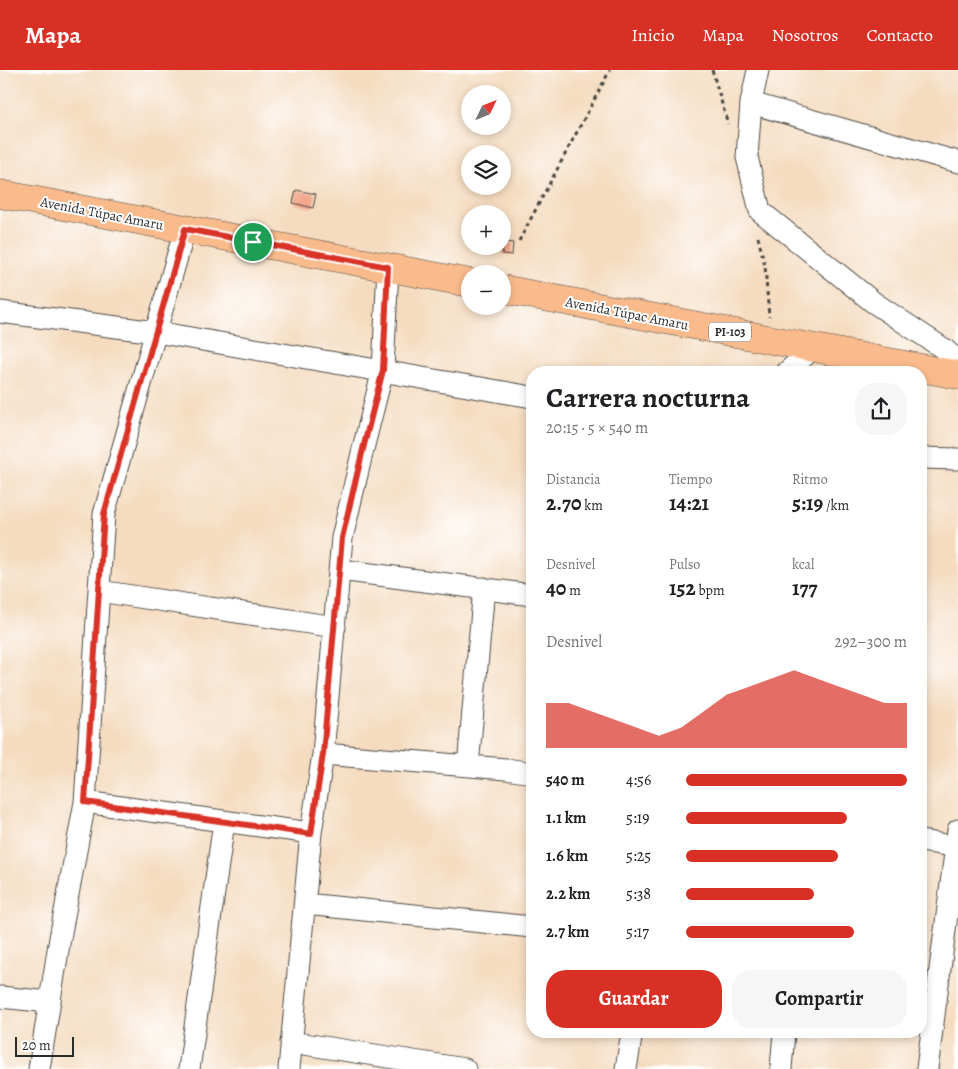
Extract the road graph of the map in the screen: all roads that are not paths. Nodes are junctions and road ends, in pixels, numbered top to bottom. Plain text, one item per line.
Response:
1 (758, 70) edge
2 (751, 102) junction
3 (958, 162) edge
4 (0, 194) edge
5 (185, 229) junction
6 (388, 267) junction
7 (461, 281) edge
8 (511, 291) edge
9 (0, 312) edge
10 (156, 332) junction
11 (813, 348) junction
12 (958, 361) edge
13 (794, 366) edge
14 (872, 366) edge
15 (383, 370) junction
16 (927, 372) edge
17 (958, 375) edge
18 (526, 396) edge
19 (927, 458) edge
20 (958, 460) edge
21 (340, 570) junction
22 (484, 588) junction
23 (99, 591) junction
24 (526, 593) edge
25 (334, 627) junction
26 (323, 754) junction
27 (468, 766) junction
28 (526, 772) edge
29 (85, 802) junction
30 (224, 822) junction
31 (311, 834) junction
32 (927, 841) edge
33 (957, 841) edge
34 (305, 904) junction
35 (526, 926) edge
36 (0, 997) edge
37 (50, 1002) junction
38 (631, 1038) edge
39 (784, 1038) edge
40 (291, 1042) junction
41 (39, 1069) edge
42 (189, 1069) edge
43 (289, 1069) edge
44 (465, 1069) edge
45 (626, 1069) edge
46 (781, 1069) edge
47 (927, 1069) edge

1 - 2 street
2 - 3 street
2 - 12 street
4 - 5 main road, Avenida Túpac Amaru
5 - 6 main road, Avenida Túpac Amaru
5 - 10 street
6 - 7 main road, Avenida Túpac Amaru
6 - 15 street
8 - 11 main road, Avenida Túpac Amaru / PI-103
9 - 10 street
10 - 15 street
10 - 23 street
11 - 13 street
11 - 14 main road, Avenida Túpac Amaru / PI-103
15 - 18 street
15 - 21 street
16 - 17 main road, Avenida Túpac Amaru / PI-103
19 - 20 street
21 - 22 street
21 - 25 street
22 - 24 street
22 - 27 street
23 - 25 street
23 - 29 street
25 - 26 street
26 - 27 street
26 - 31 street
27 - 28 street
29 - 30 street
29 - 37 street
30 - 31 street
30 - 42 street
31 - 34 street
32 - 33 street
33 - 47 street
34 - 35 street
34 - 40 street
36 - 37 street
37 - 41 street
38 - 45 street
39 - 46 street
40 - 43 street
40 - 44 street

